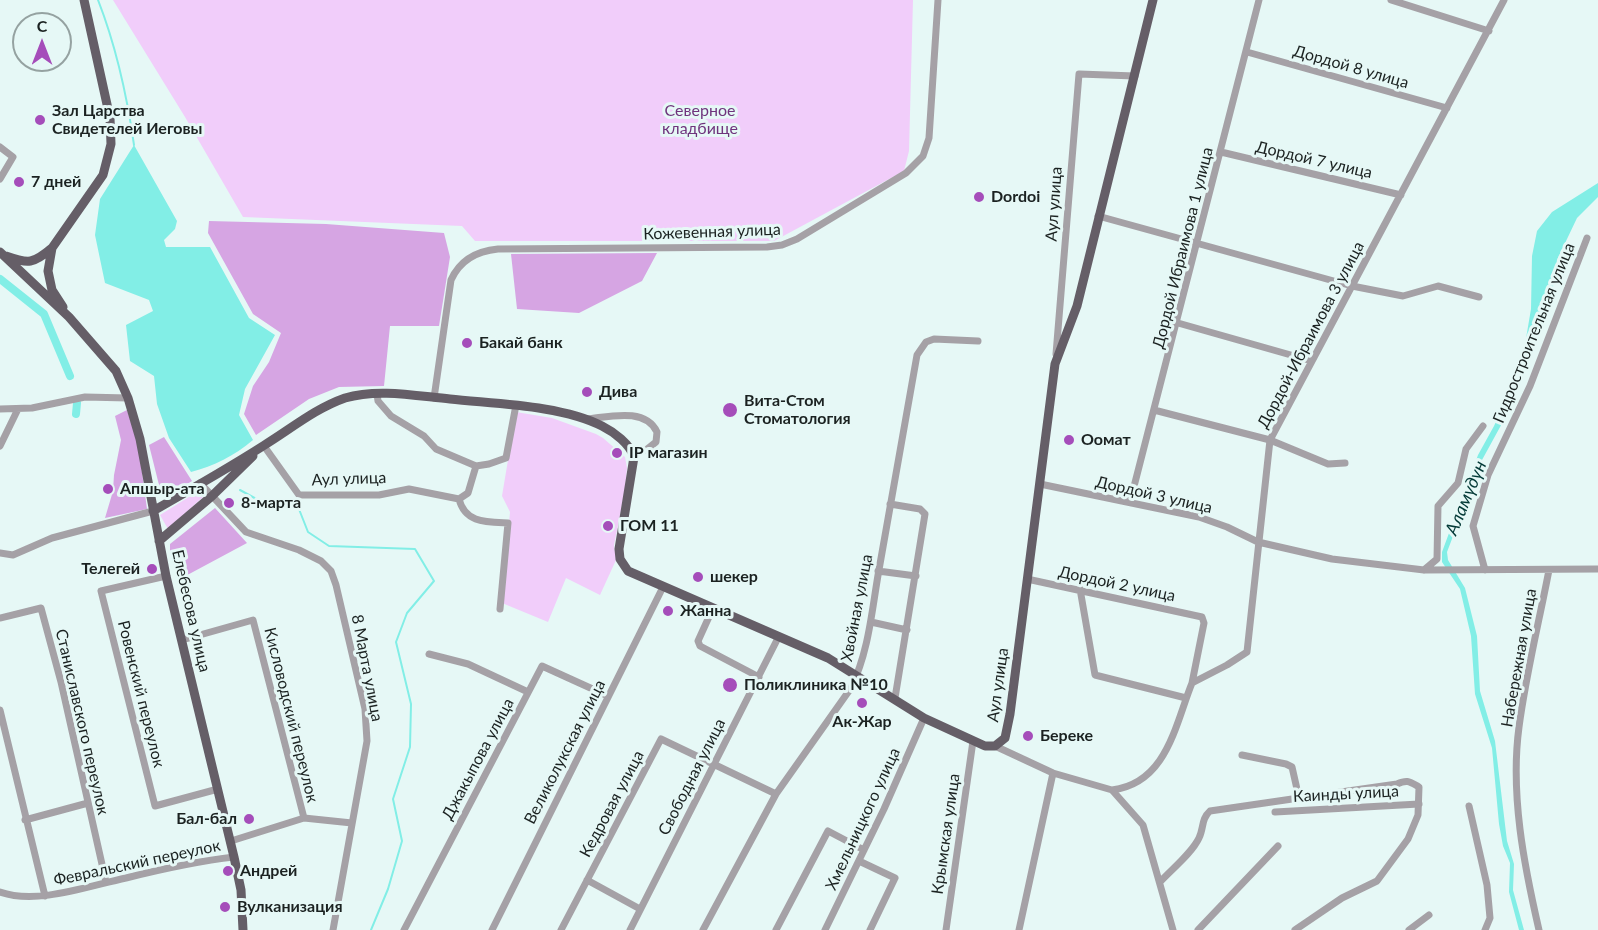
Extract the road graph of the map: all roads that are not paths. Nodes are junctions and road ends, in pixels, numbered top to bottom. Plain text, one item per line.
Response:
1 (84, 0) edge
2 (938, 0) edge
3 (1153, 0) edge
4 (1259, 0) edge
5 (1391, 0) edge
6 (1504, 0) edge
7 (1489, 31) junction
8 (1247, 52) junction
9 (1135, 76) junction
10 (1448, 108) junction
11 (0, 147) edge
12 (1221, 152) junction
13 (0, 179) edge
14 (1401, 195) junction
15 (1098, 216) junction
16 (1587, 238) dead end
17 (1198, 244) junction
18 (52, 248) junction
19 (1, 253) edge
20 (1352, 286) junction
21 (1479, 297) dead end
22 (69, 317) junction
23 (1178, 323) junction
24 (978, 341) dead end
25 (1312, 361) junction
26 (1055, 364) junction
27 (377, 394) junction
28 (128, 398) junction
29 (434, 398) junction
30 (516, 405) junction
31 (18, 409) junction
32 (0, 410) edge
33 (1154, 410) junction
34 (584, 419) junction
35 (1484, 426) dead end
36 (1270, 440) junction
37 (0, 446) edge
38 (264, 446) junction
39 (632, 452) junction
40 (1345, 463) dead end
41 (476, 466) junction
42 (200, 483) junction
43 (1040, 484) junction
44 (212, 496) junction
45 (459, 499) junction
46 (1130, 502) junction
47 (890, 504) junction
48 (153, 512) junction
49 (159, 541) junction
50 (1258, 542) junction
51 (0, 553) edge
52 (1598, 569) edge
53 (1426, 570) junction
54 (1485, 570) junction
55 (1549, 570) junction
56 (878, 571) junction
57 (166, 576) junction
58 (916, 576) junction
59 (1027, 579) junction
60 (663, 587) junction
61 (1080, 589) junction
62 (713, 608) junction
63 (500, 609) dead end
64 (0, 618) edge
65 (872, 622) junction
66 (907, 630) junction
67 (779, 636) junction
68 (182, 640) junction
69 (429, 654) dead end
70 (857, 675) junction
71 (759, 677) junction
72 (1192, 683) junction
73 (528, 692) junction
74 (609, 696) junction
75 (895, 698) junction
76 (1186, 698) junction
77 (0, 711) edge
78 (924, 718) junction
79 (973, 741) junction
80 (995, 746) junction
81 (1242, 755) dead end
82 (715, 763) junction
83 (1053, 773) junction
84 (218, 789) junction
85 (1113, 790) junction
86 (777, 794) junction
87 (1299, 798) junction
88 (88, 803) junction
89 (1419, 804) junction
90 (1469, 806) dead end
91 (1275, 812) dead end
92 (304, 818) junction
93 (25, 820) junction
94 (352, 823) junction
95 (231, 841) junction
96 (1278, 846) dead end
97 (864, 850) junction
98 (234, 857) junction
99 (859, 861) junction
100 (588, 880) junction
101 (106, 882) junction
102 (1160, 882) junction
103 (0, 892) edge
104 (45, 896) junction
105 (640, 909) junction
106 (1429, 915) dead end
107 (946, 929) edge
108 (243, 930) edge
109 (333, 930) edge
110 (404, 930) edge
111 (492, 930) edge
112 (561, 930) edge
113 (630, 930) edge
114 (703, 930) edge
115 (776, 930) edge
116 (825, 930) edge
117 (870, 930) edge
118 (1018, 930) edge
119 (1173, 930) edge
120 (1198, 930) edge
121 (1295, 930) edge
122 (1409, 930) edge
123 (1485, 930) edge
124 (1539, 930) edge

1 - 18 main road
2 - 29 street, Кожевенная улица
3 - 9 main road
4 - 8 street, Дордой Ибраимова 1 улица
5 - 7 street
6 - 7 street, Дордой-Ибраимова 3 улица
7 - 10 street, Дордой-Ибраимова 3 улица
8 - 10 street, Дордой 8 улица
8 - 12 street, Дордой Ибраимова 1 улица
9 - 15 main road
9 - 26 street, Аул улица
10 - 14 street, Дордой-Ибраимова 3 улица
11 - 13 street
12 - 14 street, Дордой 7 улица
12 - 17 street, Дордой Ибраимова 1 улица
14 - 20 street, Дордой-Ибраимова 3 улица
15 - 17 street
15 - 26 main road
16 - 54 street, Гидростроительная улица
17 - 20 street
17 - 23 street, Дордой Ибраимова 1 улица
18 - 19 main road
18 - 22 main road
19 - 22 main road
20 - 21 street
20 - 25 street, Дордой-Ибраимова 3 улица
22 - 28 main road, Елебесова улица
23 - 25 street
23 - 33 street, Дордой Ибраимова 1 улица
24 - 47 street, Хвойная улица
25 - 36 street, Дордой-Ибраимова 3 улица
26 - 43 main road, Аул улица
27 - 29 main road
27 - 38 main road
27 - 41 street
28 - 31 street
28 - 48 main road, Елебесова улица
29 - 30 main road
30 - 34 main road
30 - 41 street
31 - 32 street
31 - 37 street
33 - 36 street
33 - 46 street, Дордой Ибраимова 1 улица
34 - 39 main road
34 - 39 street
35 - 53 street
36 - 40 street
36 - 50 street, Дордой-Ибраимова 3 улица
38 - 42 main road
38 - 44 main road
38 - 45 street, Аул улица
39 - 60 main road, Аул улица
41 - 45 street
42 - 44 street, 8 Марта улица
42 - 48 main road
43 - 46 street, Дордой 3 улица
43 - 59 main road, Аул улица
44 - 49 main road
44 - 94 street, 8 Марта улица
45 - 63 street
46 - 50 street, Дордой 3 улица
47 - 56 street, Хвойная улица
47 - 58 street
48 - 49 main road, Елебесова улица
48 - 51 street
49 - 57 main road, Елебесова улица
50 - 53 street, Дордой 3 улица
50 - 72 street, Дордой-Ибраимова 3 улица
52 - 55 street
53 - 54 street, Дордой 3 улица
54 - 55 street
55 - 124 street, Набережная улица
56 - 58 street
56 - 65 street, Хвойная улица
57 - 68 main road, Елебесова улица
57 - 84 street, Ровенский переулок
58 - 66 street
59 - 61 street, Дордой 2 улица
59 - 80 main road, Аул улица
60 - 62 main road, Аул улица
60 - 74 street, Великолукская улица
61 - 72 street, Дордой 2 улица
61 - 76 street
62 - 67 main road, Аул улица
62 - 71 street
64 - 88 street, Станиславского переулок
65 - 66 street
65 - 70 street, Хвойная улица
66 - 75 street
67 - 70 main road, Аул улица
67 - 71 street, Свободная улица
68 - 84 main road, Елебесова улица
68 - 92 street, Кисловодский переулок
69 - 73 street
70 - 75 main road, Аул улица
70 - 86 street, Хвойная улица
71 - 82 street, Свободная улица
72 - 76 street
73 - 74 street, Джакыпова улица
73 - 110 street, Джакыпова улица
74 - 111 street, Великолукская улица
75 - 78 main road, Аул улица
76 - 85 street
77 - 93 street
78 - 79 main road, Аул улица
78 - 97 street, Хмельницкого улица
79 - 80 main road, Аул улица
79 - 107 street, Крымская улица
80 - 83 street
81 - 87 street
82 - 86 street, Кедровая улица
82 - 100 street, Кедровая улица
82 - 105 street, Свободная улица
83 - 85 street
83 - 118 street
84 - 95 main road, Елебесова улица
85 - 102 street
86 - 114 street, Хвойная улица
87 - 89 street
87 - 102 street
88 - 93 street
88 - 101 street, Станиславского переулок
89 - 91 street, Каинды улица
89 - 121 street
90 - 123 street
92 - 94 street, Февральский переулок
92 - 95 street, Февральский переулок
93 - 104 street
94 - 109 street, 8 Марта улица
95 - 98 main road, Елебесова улица
96 - 120 street
97 - 99 street, Хмельницкого улица
97 - 115 street
98 - 101 street, Февральский переулок
98 - 108 main road, Елебесова улица
99 - 116 street, Хмельницкого улица
99 - 117 street
100 - 105 street
100 - 112 street, Кедровая улица
101 - 104 street, Февральский переулок
102 - 119 street
103 - 104 street, Февральский переулок
105 - 113 street, Свободная улица
106 - 122 street

